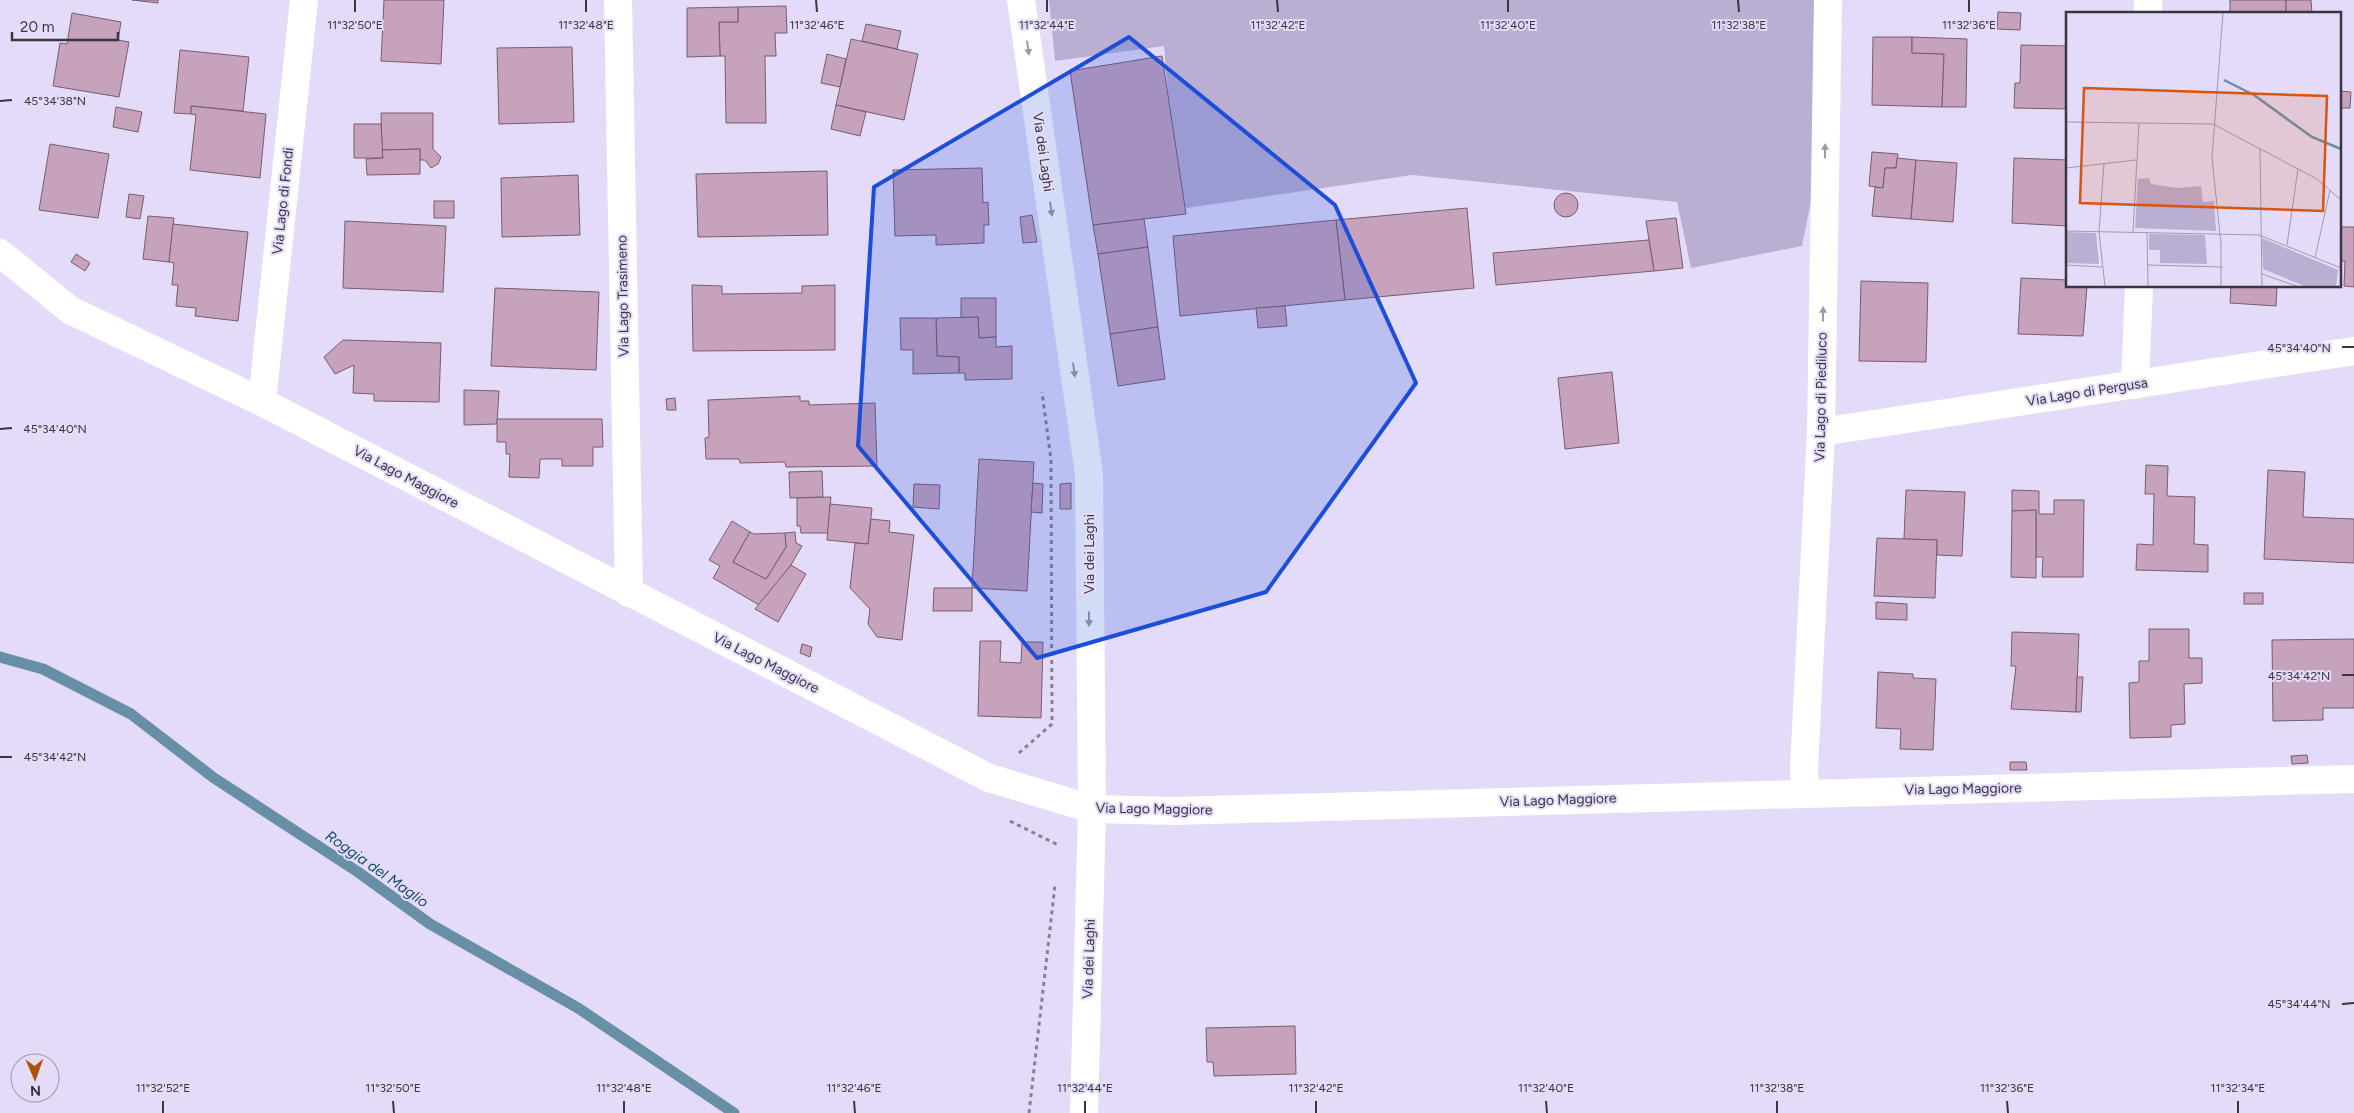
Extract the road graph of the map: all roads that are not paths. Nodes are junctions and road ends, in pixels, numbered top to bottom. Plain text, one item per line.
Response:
1 (304, 0) edge
2 (618, 0) edge
3 (1021, 0) edge
4 (1828, 0) edge
5 (0, 253) edge
6 (2139, 288) edge
7 (2354, 351) edge
8 (2135, 385) junction
9 (262, 402) junction
10 (1821, 432) junction
11 (629, 593) junction
12 (2354, 779) edge
13 (1805, 793) junction
14 (1092, 809) junction
15 (1084, 1113) edge

1 - 9 street, Via Lago di Fondi
2 - 11 street, Via Lago Trasimeno
3 -> 14 street, Via dei Laghi
10 -> 4 street, Via Lago di Piediluco
5 - 9 street, Via Lago Maggiore
6 - 8 street
7 - 8 street, Via Lago di Pergusa
8 - 10 street, Via Lago di Pergusa
9 - 11 street, Via Lago Maggiore
10 - 13 street, Via Lago di Piediluco
11 - 14 street, Via Lago Maggiore
12 - 13 street, Via Lago Maggiore
13 - 14 street, Via Lago Maggiore
14 - 15 street, Via dei Laghi

